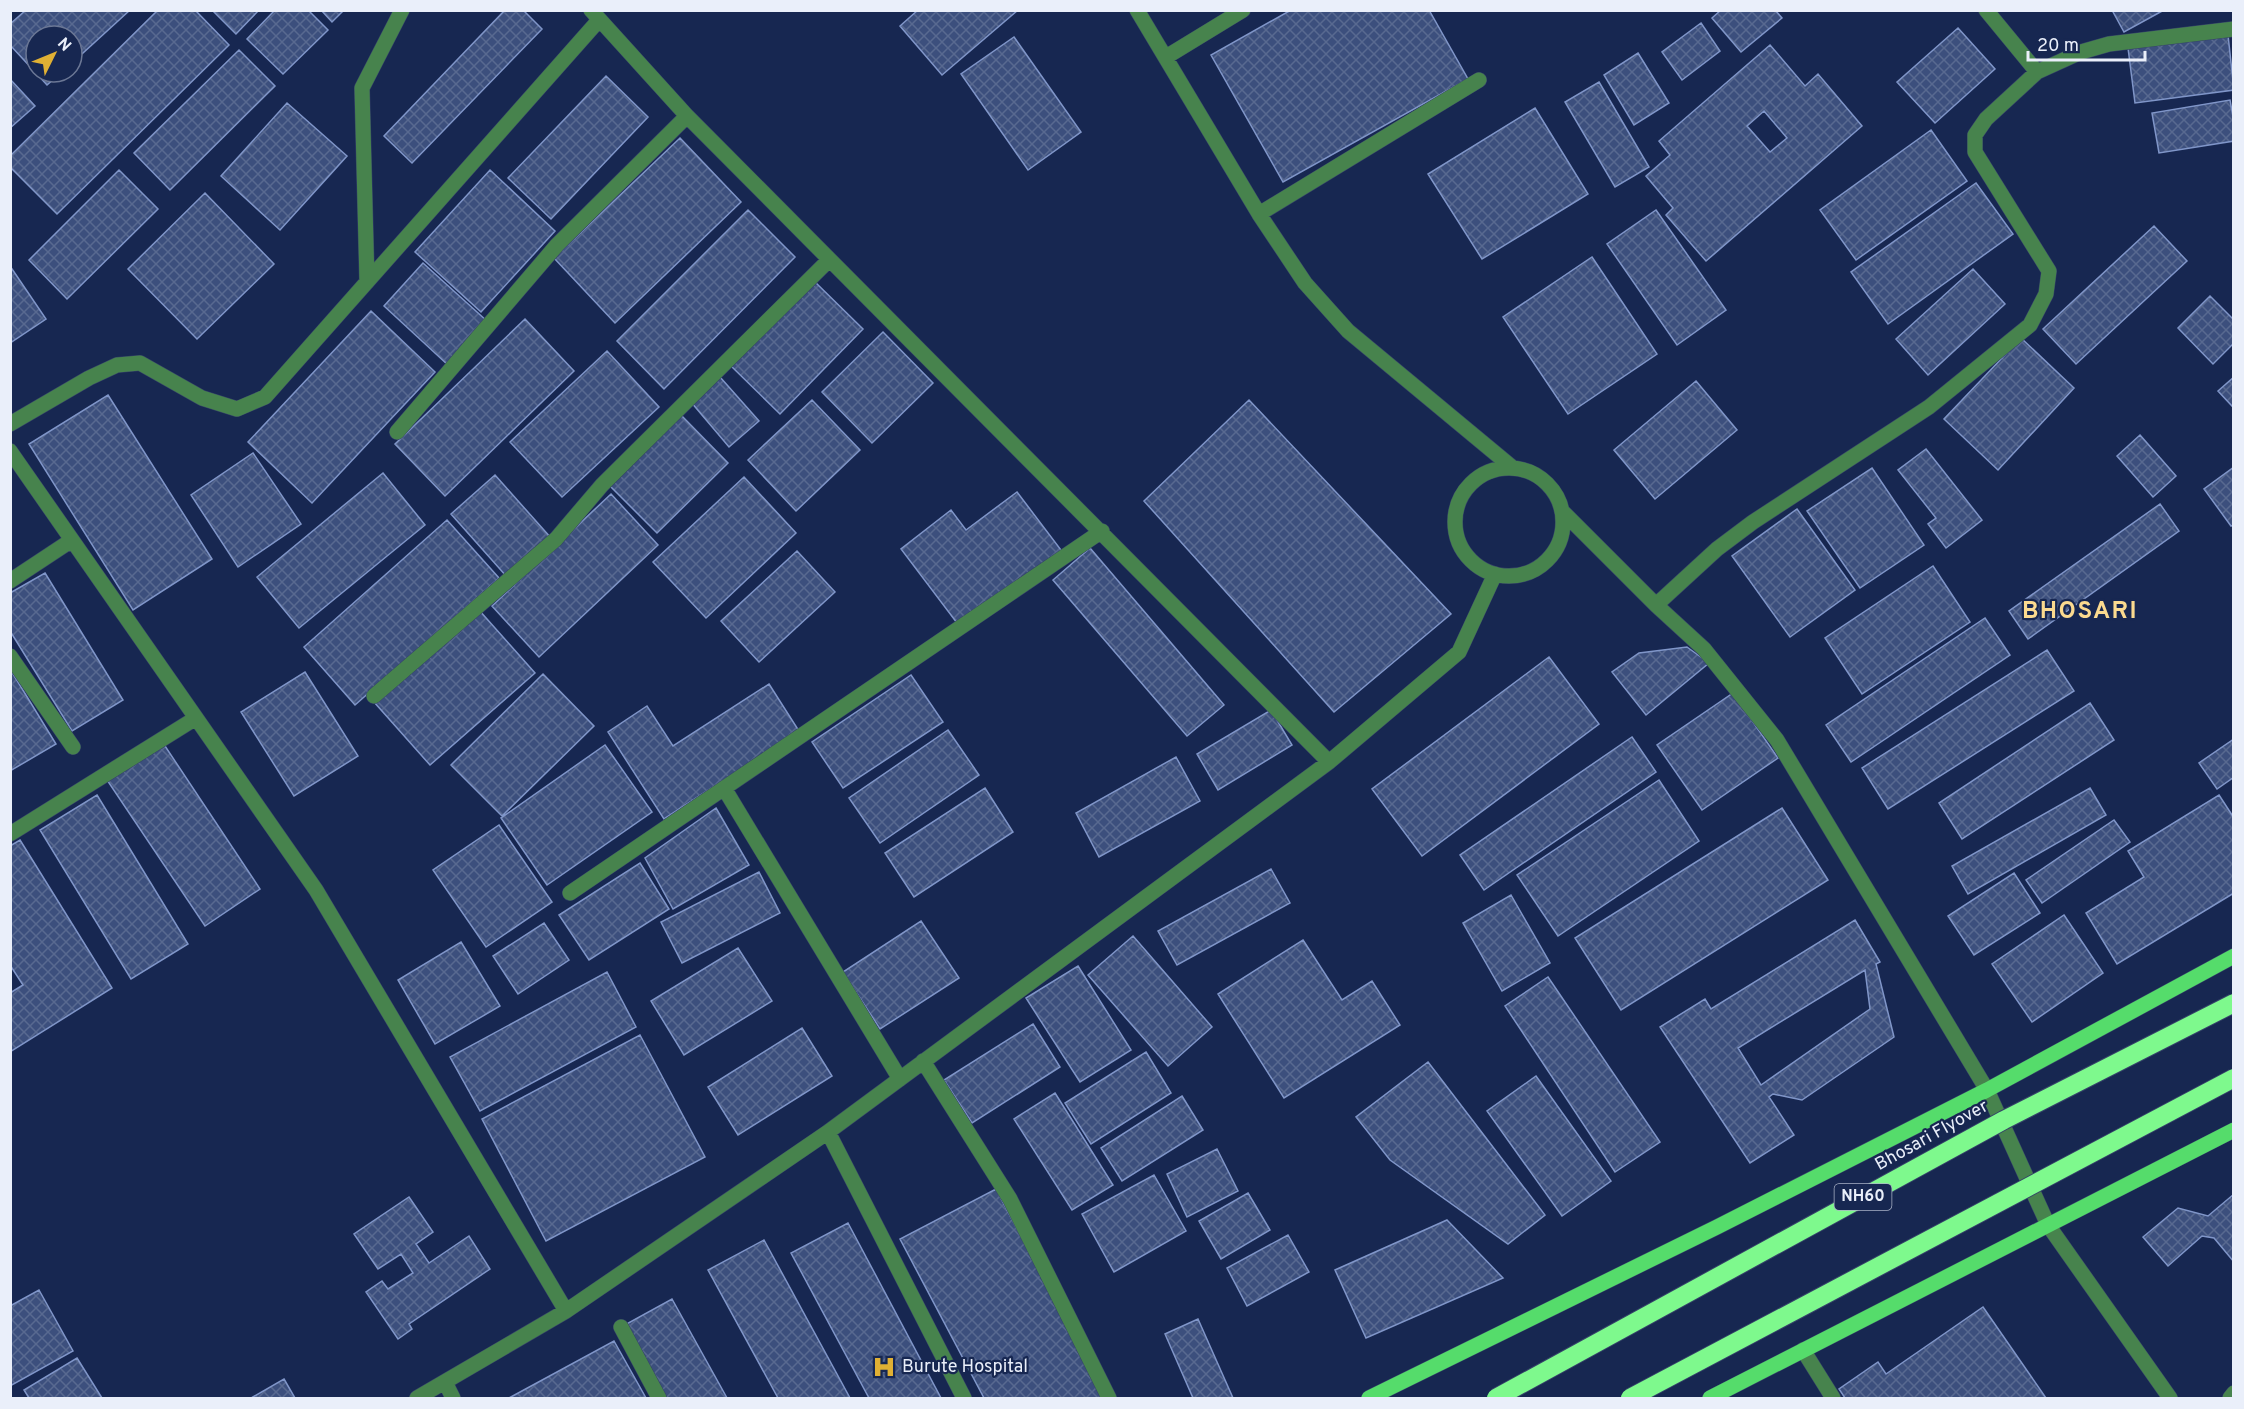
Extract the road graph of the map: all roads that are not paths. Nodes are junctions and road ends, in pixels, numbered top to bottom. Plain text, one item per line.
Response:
1 (402, 10) edge
2 (1137, 10) edge
3 (1243, 10) edge
4 (1986, 10) edge
5 (595, 15) edge
6 (2234, 29) edge
7 (1166, 57) junction
8 (2037, 72) junction
9 (1479, 80) dead end
10 (687, 116) junction
11 (1259, 213) junction
12 (829, 260) junction
13 (368, 282) junction
14 (10, 424) edge
15 (397, 432) dead end
16 (10, 451) edge
17 (1513, 468) junction
18 (1562, 512) junction
19 (1102, 531) junction
20 (72, 540) junction
21 (1495, 574) junction
22 (10, 580) edge
23 (1656, 605) junction
24 (10, 656) edge
25 (374, 696) dead end
26 (196, 718) junction
27 (73, 747) dead end
28 (1329, 762) junction
29 (724, 788) junction
30 (13, 832) edge
31 (570, 893) dead end
32 (2234, 956) edge
33 (2234, 1003) edge
34 (924, 1061) junction
35 (900, 1078) junction
36 (2234, 1078) edge
37 (1987, 1090) junction
38 (2234, 1130) edge
39 (828, 1132) junction
40 (2048, 1225) junction
41 (566, 1311) junction
42 (621, 1328) dead end
43 (1803, 1350) junction
44 (445, 1382) junction
45 (2234, 1393) edge
46 (417, 1398) edge
47 (453, 1398) edge
48 (659, 1398) edge
49 (964, 1398) edge
50 (1109, 1398) edge
51 (1369, 1398) edge
52 (1496, 1398) edge
53 (1630, 1398) edge
54 (1710, 1398) edge
55 (1833, 1398) edge
56 (2170, 1398) edge
57 (2230, 1398) edge

1 - 13 street
2 - 7 street
3 - 7 street
4 - 8 street
5 - 10 street
5 - 13 street
6 - 8 street
7 - 11 street
8 - 23 street
9 - 11 street
10 - 12 street
10 - 15 street
11 - 17 street
12 - 19 street
12 - 25 street
13 - 14 street
16 - 20 street
17 - 18 street
17 - 21 street
18 - 21 street
18 - 23 street
19 - 28 street
19 - 29 street
20 - 22 street
20 - 26 street
21 - 28 street
23 - 37 street
24 - 27 street
26 - 30 street
26 - 41 street
28 - 34 street
29 - 31 street
29 - 35 street
32 - 37 main road
33 - 52 highway, Bhosari Flyover / NH60, bridge
34 - 35 street
34 - 50 street
35 - 39 street
36 - 53 highway, bridge
37 - 40 street
37 - 51 main road
38 - 40 main road
39 - 41 street
39 - 49 street
40 - 43 main road
40 - 56 street
41 - 44 street
42 - 48 street
43 - 54 main road
43 - 55 street
44 - 46 street
44 - 47 street
45 - 57 street

